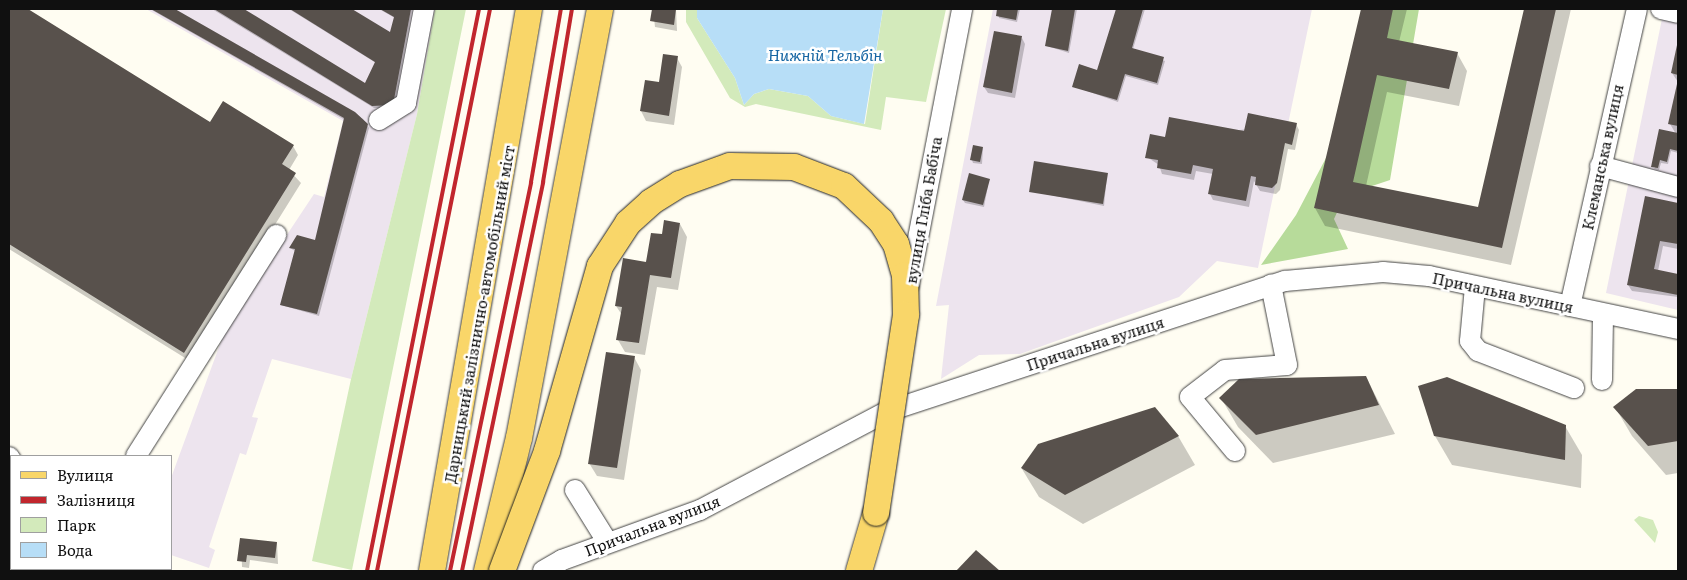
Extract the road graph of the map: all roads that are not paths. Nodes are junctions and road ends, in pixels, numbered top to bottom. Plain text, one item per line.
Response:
1 (424, 9) edge
2 (529, 9) edge
3 (600, 9) edge
4 (962, 9) edge
5 (1637, 9) edge
6 (1661, 9) edge
7 (1678, 13) edge
8 (380, 120) dead end
9 (1600, 166) junction
10 (1678, 187) edge
11 (276, 235) dead end
12 (1271, 286) junction
13 (1475, 287) junction
14 (1570, 306) junction
15 (1603, 314) junction
16 (1678, 329) edge
17 (1602, 380) dead end
18 (1574, 388) dead end
19 (886, 412) junction
20 (1235, 451) dead end
21 (137, 455) edge
22 (575, 490) dead end
23 (876, 513) junction
24 (608, 543) junction
25 (432, 571) edge
26 (487, 571) edge
27 (502, 571) edge
28 (543, 571) edge
29 (859, 571) edge
30 (875, 571) edge

1 - 8 street
2 - 25 main road, Дарницький залізнично-автомобільний міст
3 - 26 main road
4 - 19 street, вулиця Гліба Бабіча
5 - 9 street, Клеманська вулиця
6 - 7 street
9 - 10 street
9 - 14 street, Клеманська вулиця
11 - 21 street
12 - 13 street, Причальна вулиця
12 - 19 street, Причальна вулиця
12 - 20 street
13 - 14 street, Причальна вулиця
13 - 18 street
14 - 15 street, Причальна вулиця
15 - 16 street, Причальна вулиця
15 - 17 street
19 - 24 street, Причальна вулиця
22 - 24 street
23 - 27 main road, bridge
23 - 29 main road
23 - 30 main road
24 - 28 street, Причальна вулиця

